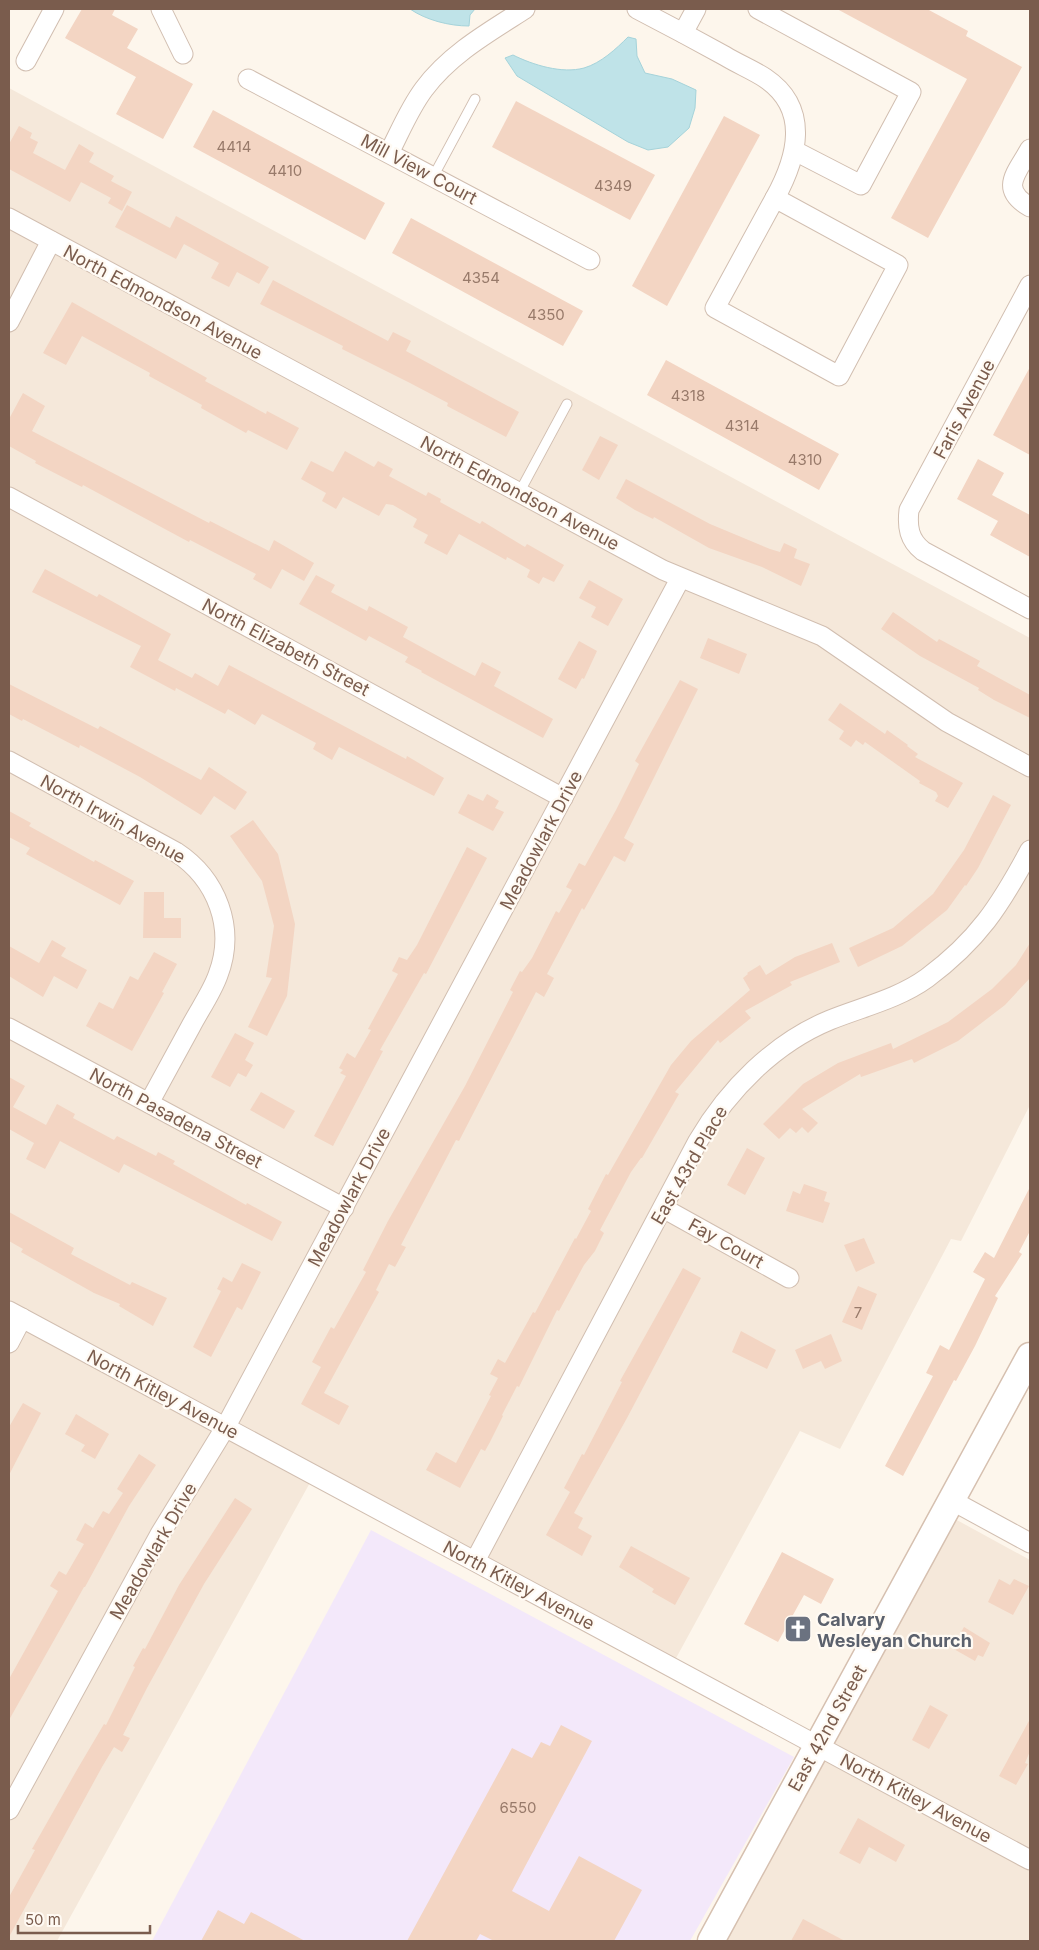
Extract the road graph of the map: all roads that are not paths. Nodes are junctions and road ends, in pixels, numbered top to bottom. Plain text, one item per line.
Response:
1 (54, 9) edge
2 (162, 9) edge
3 (525, 9) edge
4 (637, 9) edge
5 (696, 9) edge
6 (758, 9) edge
7 (683, 33) junction
8 (183, 54) dead end
9 (26, 60) dead end
10 (248, 79) dead end
11 (475, 99) dead end
12 (1030, 149) edge
13 (795, 151) junction
14 (389, 153) junction
15 (433, 177) junction
16 (775, 198) junction
17 (1030, 207) edge
18 (9, 218) edge
19 (51, 241) junction
20 (590, 260) dead end
21 (1030, 285) edge
22 (9, 322) edge
23 (567, 404) dead end
24 (519, 493) junction
25 (9, 497) edge
26 (680, 578) junction
27 (1030, 609) edge
28 (9, 761) edge
29 (1030, 767) edge
30 (563, 798) junction
31 (1030, 850) edge
32 (9, 1028) edge
33 (149, 1103) junction
34 (344, 1208) junction
35 (663, 1208) junction
36 (788, 1278) dead end
37 (16, 1314) edge
38 (9, 1343) edge
39 (1030, 1356) edge
40 (225, 1428) junction
41 (951, 1500) junction
42 (1030, 1542) edge
43 (475, 1561) junction
44 (818, 1746) junction
45 (9, 1810) edge
46 (1030, 1860) edge
47 (711, 1941) edge

1 - 9 street
2 - 8 street
3 - 14 street
4 - 7 street
5 - 7 street
6 - 13 street
7 - 13 street
10 - 14 street, Mill View Court
11 - 15 lane
12 - 17 street
13 - 16 street
14 - 15 street, Mill View Court
15 - 20 street, Mill View Court
16 - 16 street
18 - 19 street, North Edmondson Avenue
19 - 22 street
19 - 24 street, North Edmondson Avenue
21 - 27 street, Faris Avenue
23 - 24 lane
24 - 26 street, North Edmondson Avenue
25 - 30 street, North Elizabeth Street
26 - 29 street, North Edmondson Avenue
26 - 30 street, Meadowlark Drive
28 - 33 street, North Irwin Avenue
30 - 34 street, Meadowlark Drive
31 - 35 street, East 43rd Place
32 - 33 street, North Pasadena Street
33 - 34 street, North Pasadena Street
34 - 40 street, Meadowlark Drive
35 - 36 street, Fay Court
35 - 43 street, East 43rd Place
37 - 38 street
37 - 40 street, North Kitley Avenue
39 - 41 street, East 42nd Street
40 - 43 street, North Kitley Avenue
40 - 45 street, Meadowlark Drive
41 - 42 street
41 - 44 street, East 42nd Street
43 - 44 street, North Kitley Avenue
44 - 46 street, North Kitley Avenue
44 - 47 street, East 42nd Street

